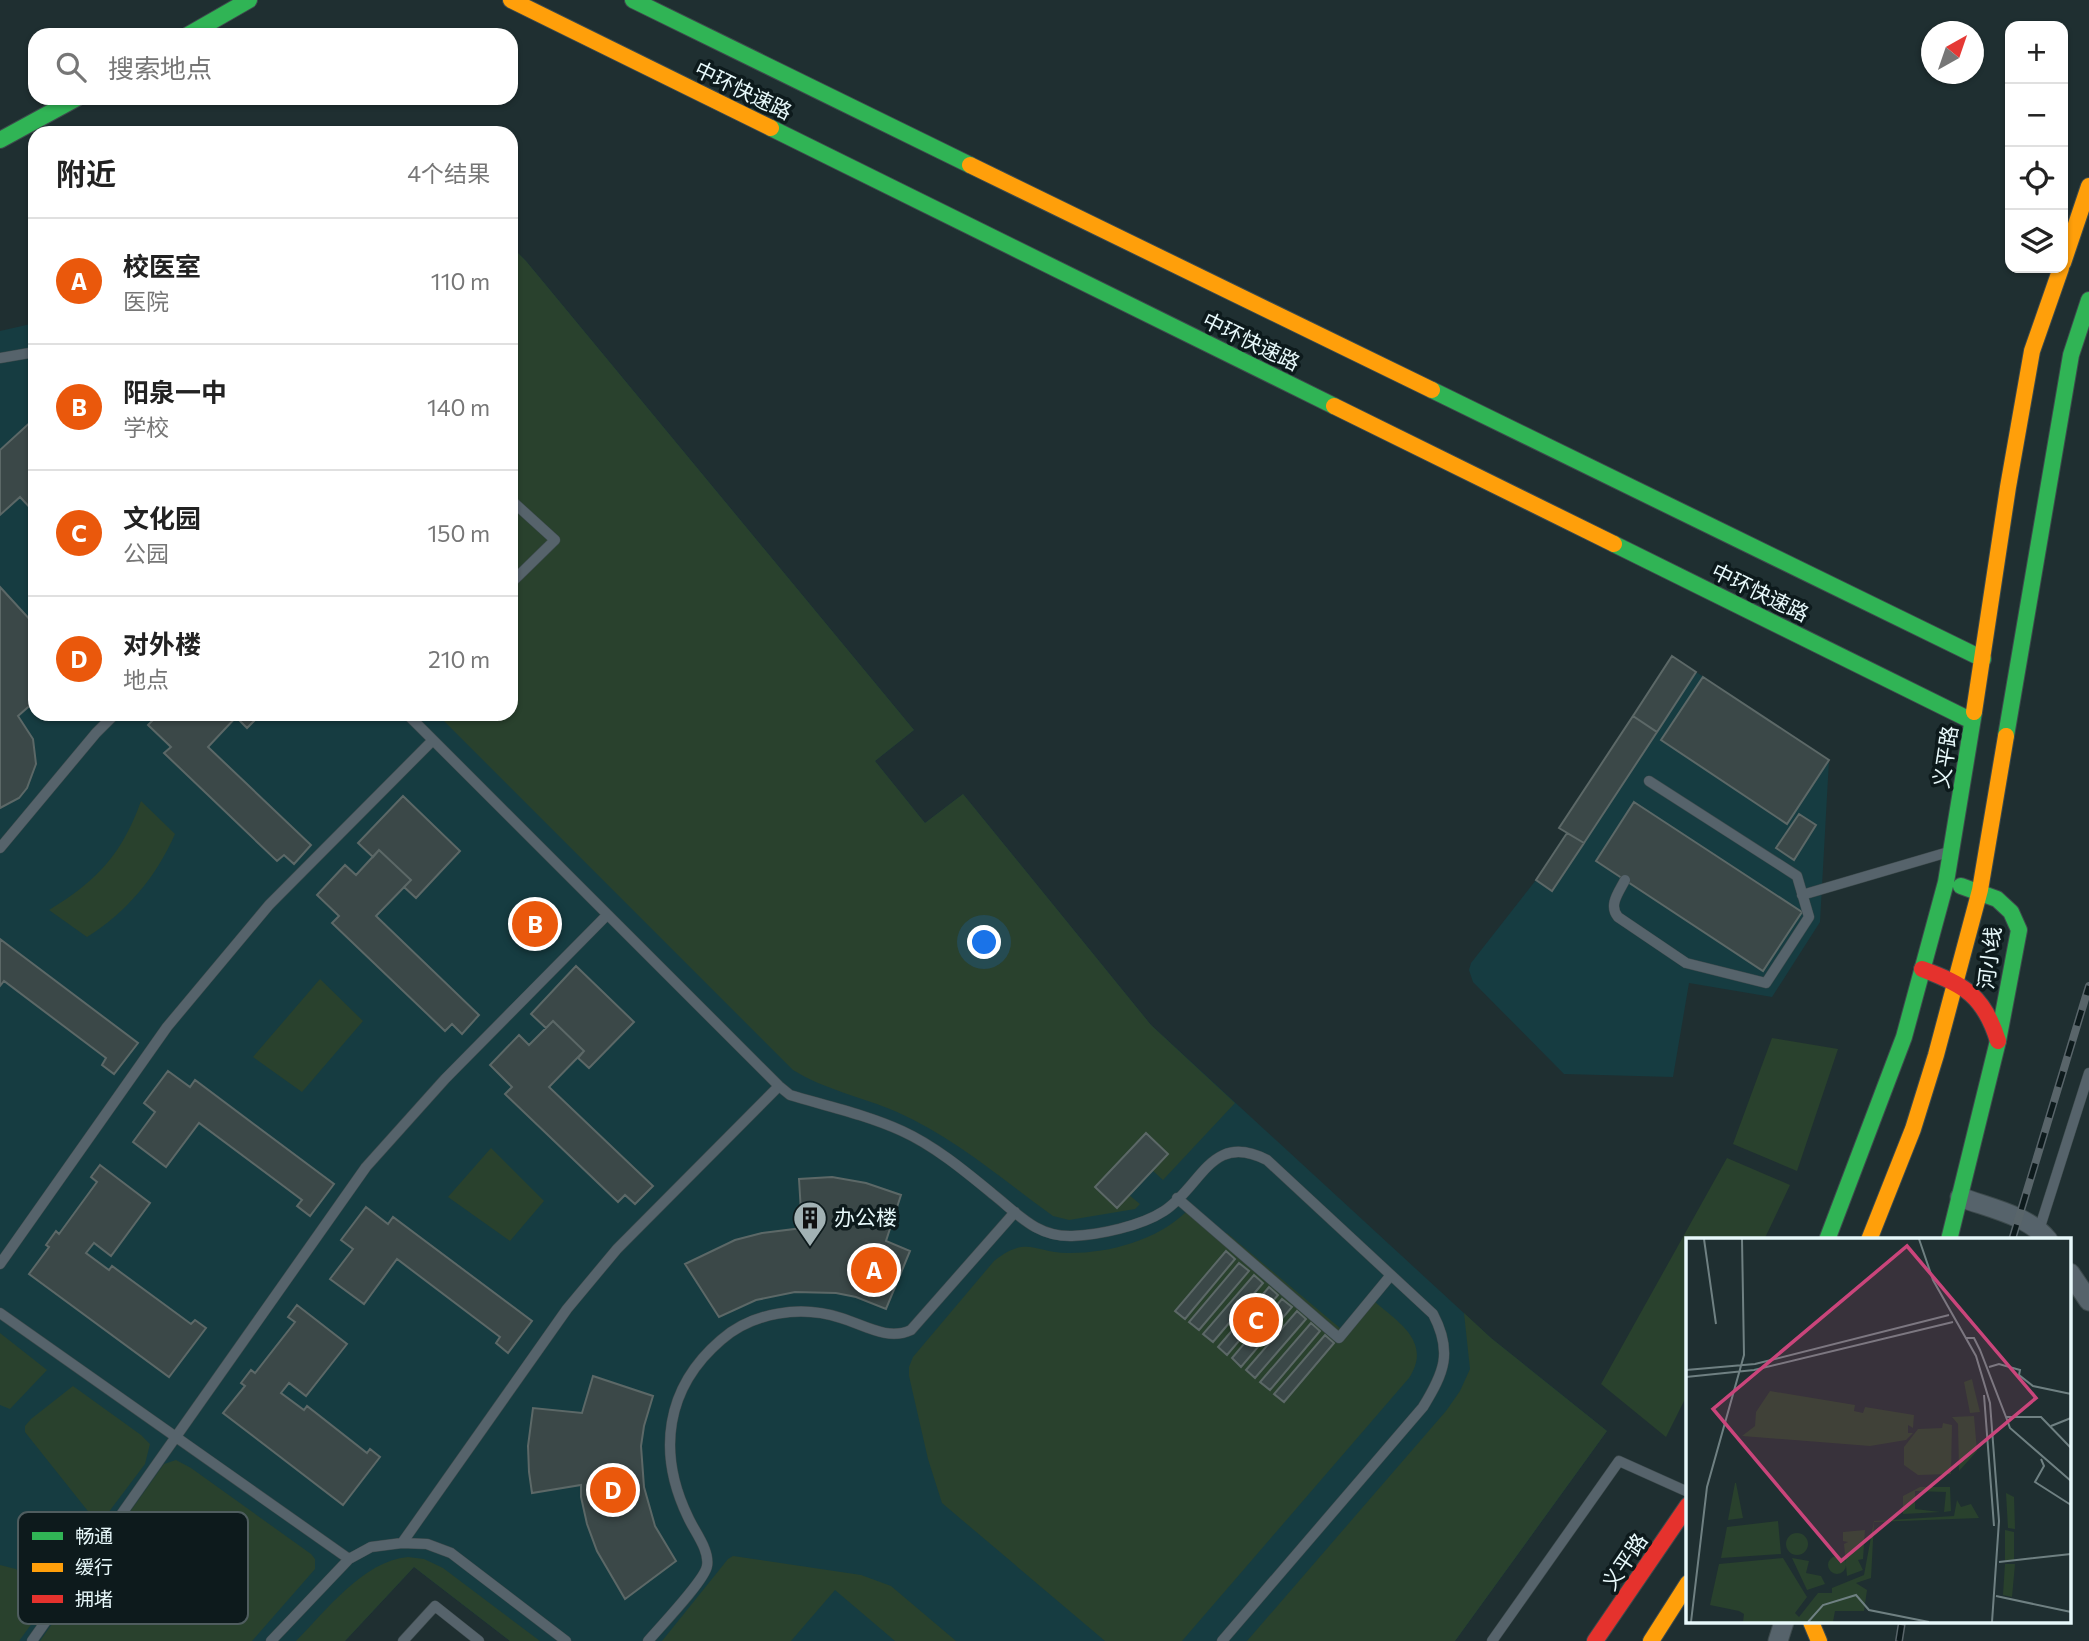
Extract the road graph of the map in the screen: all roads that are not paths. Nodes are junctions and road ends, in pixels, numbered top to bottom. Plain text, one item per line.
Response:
1 (249, 0) edge
2 (511, 0) edge
3 (633, 0) edge
4 (200, 28) edge
5 (64, 105) edge
6 (0, 140) edge
7 (2089, 186) edge
8 (2068, 248) edge
9 (2059, 273) edge
10 (2089, 300) edge
11 (28, 353) edge
12 (0, 358) edge
13 (518, 506) edge
14 (518, 576) edge
15 (1983, 659) junction
16 (108, 721) edge
17 (414, 721) edge
18 (1972, 721) junction
19 (433, 740) junction
20 (1649, 782) dead end
21 (0, 848) edge
22 (1952, 851) junction
23 (1625, 880) dead end
24 (1946, 882) junction
25 (1980, 890) junction
26 (1802, 895) junction
27 (607, 915) junction
28 (1922, 969) junction
29 (1956, 981) junction
30 (1998, 1041) junction
31 (2089, 1073) edge
32 (779, 1086) junction
33 (1960, 1197) junction
34 (1177, 1198) junction
35 (1015, 1212) junction
36 (2043, 1235) edge
37 (1828, 1238) edge
38 (1870, 1238) edge
39 (1950, 1238) edge
40 (0, 1264) edge
41 (1391, 1275) junction
42 (2072, 1276) edge
43 (2089, 1301) edge
44 (0, 1313) edge
45 (176, 1437) junction
46 (1686, 1491) edge
47 (1686, 1508) edge
48 (123, 1512) edge
49 (402, 1542) junction
50 (349, 1559) junction
51 (1686, 1586) edge
52 (44, 1624) edge
53 (1783, 1624) edge
54 (1812, 1624) edge
55 (32, 1641) edge
56 (271, 1641) edge
57 (403, 1641) edge
58 (479, 1641) edge
59 (566, 1641) edge
60 (648, 1641) edge
61 (1222, 1641) edge
62 (1492, 1641) edge
63 (1595, 1641) edge
64 (1651, 1641) edge
65 (1778, 1641) edge
66 (1819, 1641) edge

1 - 4 main road
2 - 18 main road, 中环快速路
3 - 15 main road, 中环快速路
5 - 6 main road
7 - 8 main road
9 - 15 main road, 义平路
10 - 25 main road
11 - 12 lane
13 - 14 lane
15 - 18 main road, 义平路
16 - 21 lane
17 - 19 lane
18 - 22 main road, 义平路
19 - 27 lane
19 - 40 lane
20 - 26 lane
22 - 24 main road, 义平路
22 - 26 lane
23 - 26 lane
24 - 25 main road, 河小线
24 - 28 main road, 义平路
25 - 29 main road
25 - 30 main road, 河小线
27 - 32 lane
27 - 45 lane
28 - 29 main road, 河小线
28 - 37 main road, 义平路
29 - 30 main road, 河小线
29 - 38 main road
30 - 33 main road, 河小线
31 - 36 lane
32 - 35 lane
32 - 49 lane
33 - 36 street
33 - 39 main road, 河小线
34 - 35 lane
34 - 41 lane
34 - 41 lane
35 - 60 lane
41 - 61 lane
42 - 43 street
44 - 45 lane
45 - 48 lane
45 - 50 lane
46 - 62 lane
47 - 63 main road, 义平路
49 - 50 lane
49 - 59 lane
50 - 56 lane
51 - 64 main road
52 - 55 lane
53 - 65 street
54 - 66 main road
57 - 58 lane

